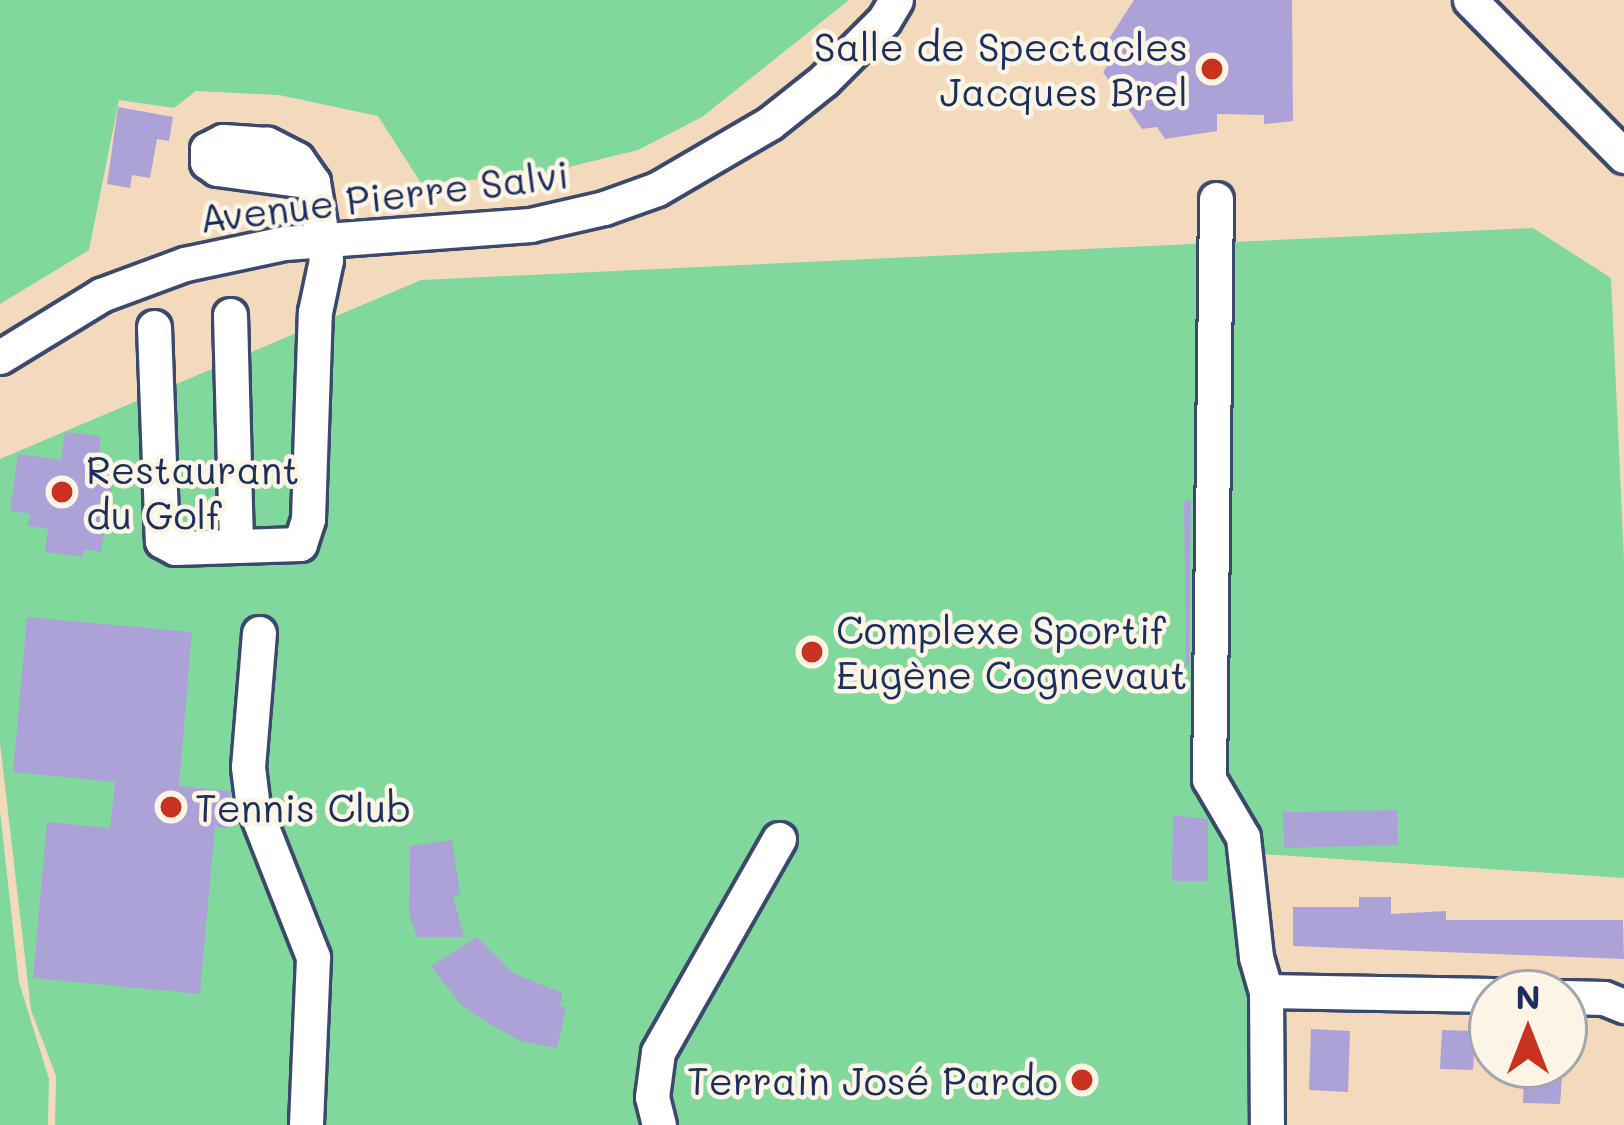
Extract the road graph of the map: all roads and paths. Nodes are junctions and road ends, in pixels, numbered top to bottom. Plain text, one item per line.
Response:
1 (918, 0) edge
2 (1470, 0) edge
3 (890, 10) edge
4 (1624, 157) edge
5 (314, 182) dead end
6 (1216, 199) dead end
7 (325, 239) junction
8 (230, 315) dead end
9 (154, 327) dead end
10 (0, 357) edge
11 (236, 546) junction
12 (259, 632) dead end
13 (779, 839) dead end
14 (1266, 991) junction
15 (1468, 995) edge
16 (1588, 998) edge
17 (1624, 1006) edge
18 (306, 1125) edge
19 (659, 1125) edge
20 (1267, 1125) edge

1 - 3 street, Avenue Pierre Salvi
2 - 4 street
3 - 7 street, Avenue Pierre Salvi
5 - 7 street
6 - 14 street
7 - 10 street, Avenue Pierre Salvi
7 - 11 street
8 - 11 street
9 - 11 street
12 - 18 street
13 - 19 street
14 - 15 street
14 - 20 street
16 - 17 street

